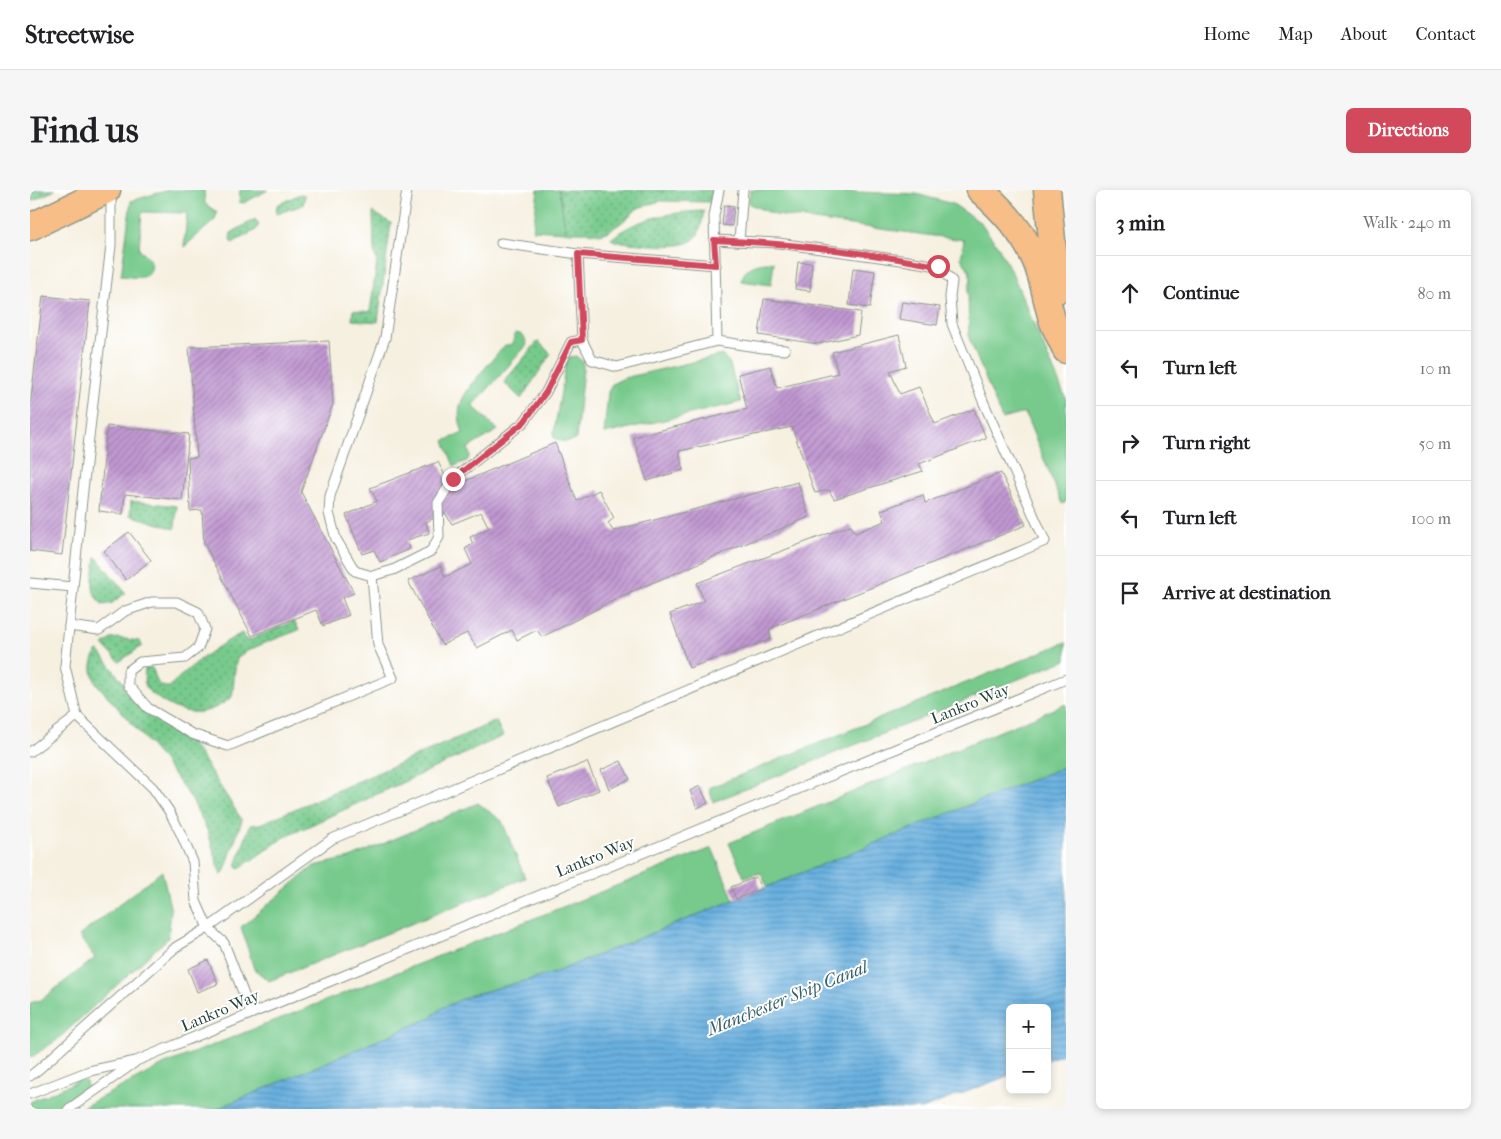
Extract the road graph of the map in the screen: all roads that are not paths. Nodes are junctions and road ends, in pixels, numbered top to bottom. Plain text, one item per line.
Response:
1 (106, 190) edge
2 (407, 190) edge
3 (719, 190) edge
4 (743, 190) edge
5 (980, 190) edge
6 (1047, 190) edge
7 (30, 227) edge
8 (714, 240) junction
9 (739, 241) junction
10 (501, 243) dead end
11 (578, 254) junction
12 (716, 265) junction
13 (1066, 327) edge
14 (582, 340) junction
15 (717, 341) junction
16 (785, 350) dead end
17 (1066, 350) edge
18 (372, 576) junction
19 (30, 583) edge
20 (73, 587) junction
21 (69, 626) junction
22 (1066, 680) edge
23 (77, 716) junction
24 (30, 752) edge
25 (208, 928) junction
26 (251, 1013) junction
27 (136, 1061) junction
28 (30, 1076) edge
29 (30, 1094) edge
30 (69, 1109) edge

1 - 7 main road
1 - 20 lane
2 - 18 lane
3 - 8 lane
4 - 9 lane
5 - 17 main road
6 - 13 main road
8 - 9 lane
8 - 12 lane
9 - 25 lane
10 - 11 lane
11 - 12 lane
11 - 14 lane
12 - 15 lane
14 - 15 lane
14 - 18 lane
15 - 16 lane
18 - 21 lane
19 - 20 lane
20 - 21 lane
21 - 23 lane
22 - 26 lane, Lankro Way
23 - 24 lane
23 - 25 lane
25 - 26 lane
25 - 28 lane
26 - 27 lane, Lankro Way
27 - 29 lane, Lankro Way
27 - 30 lane, Lankro Way

